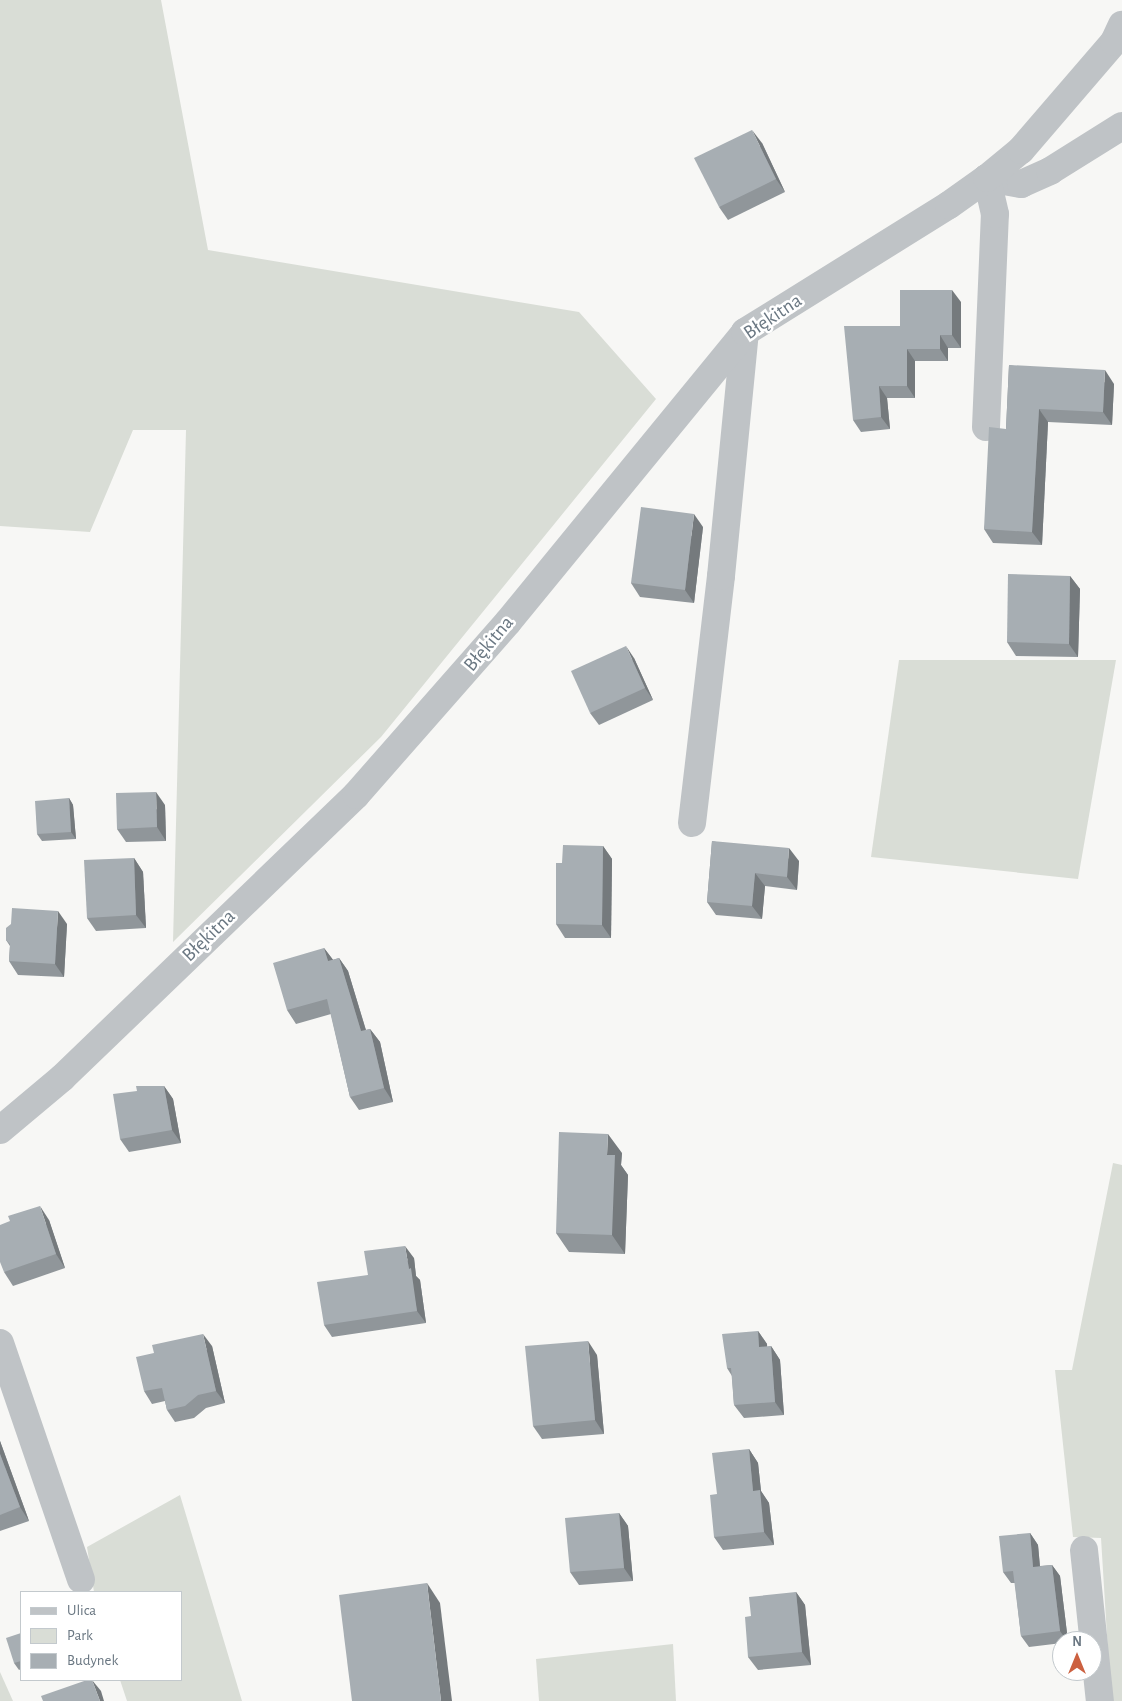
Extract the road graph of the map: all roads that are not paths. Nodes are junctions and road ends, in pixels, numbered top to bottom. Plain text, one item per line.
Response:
1 (1122, 25) edge
2 (1122, 126) edge
3 (987, 178) junction
4 (745, 332) junction
5 (986, 427) dead end
6 (692, 823) dead end
7 (0, 1130) edge
8 (0, 1343) edge
9 (1084, 1550) dead end
10 (81, 1579) dead end
11 (1100, 1701) edge

1 - 3 street, Błękitna
2 - 3 street
3 - 4 street, Błękitna
3 - 5 street
4 - 6 street
4 - 7 street, Błękitna
8 - 10 street
9 - 11 street

